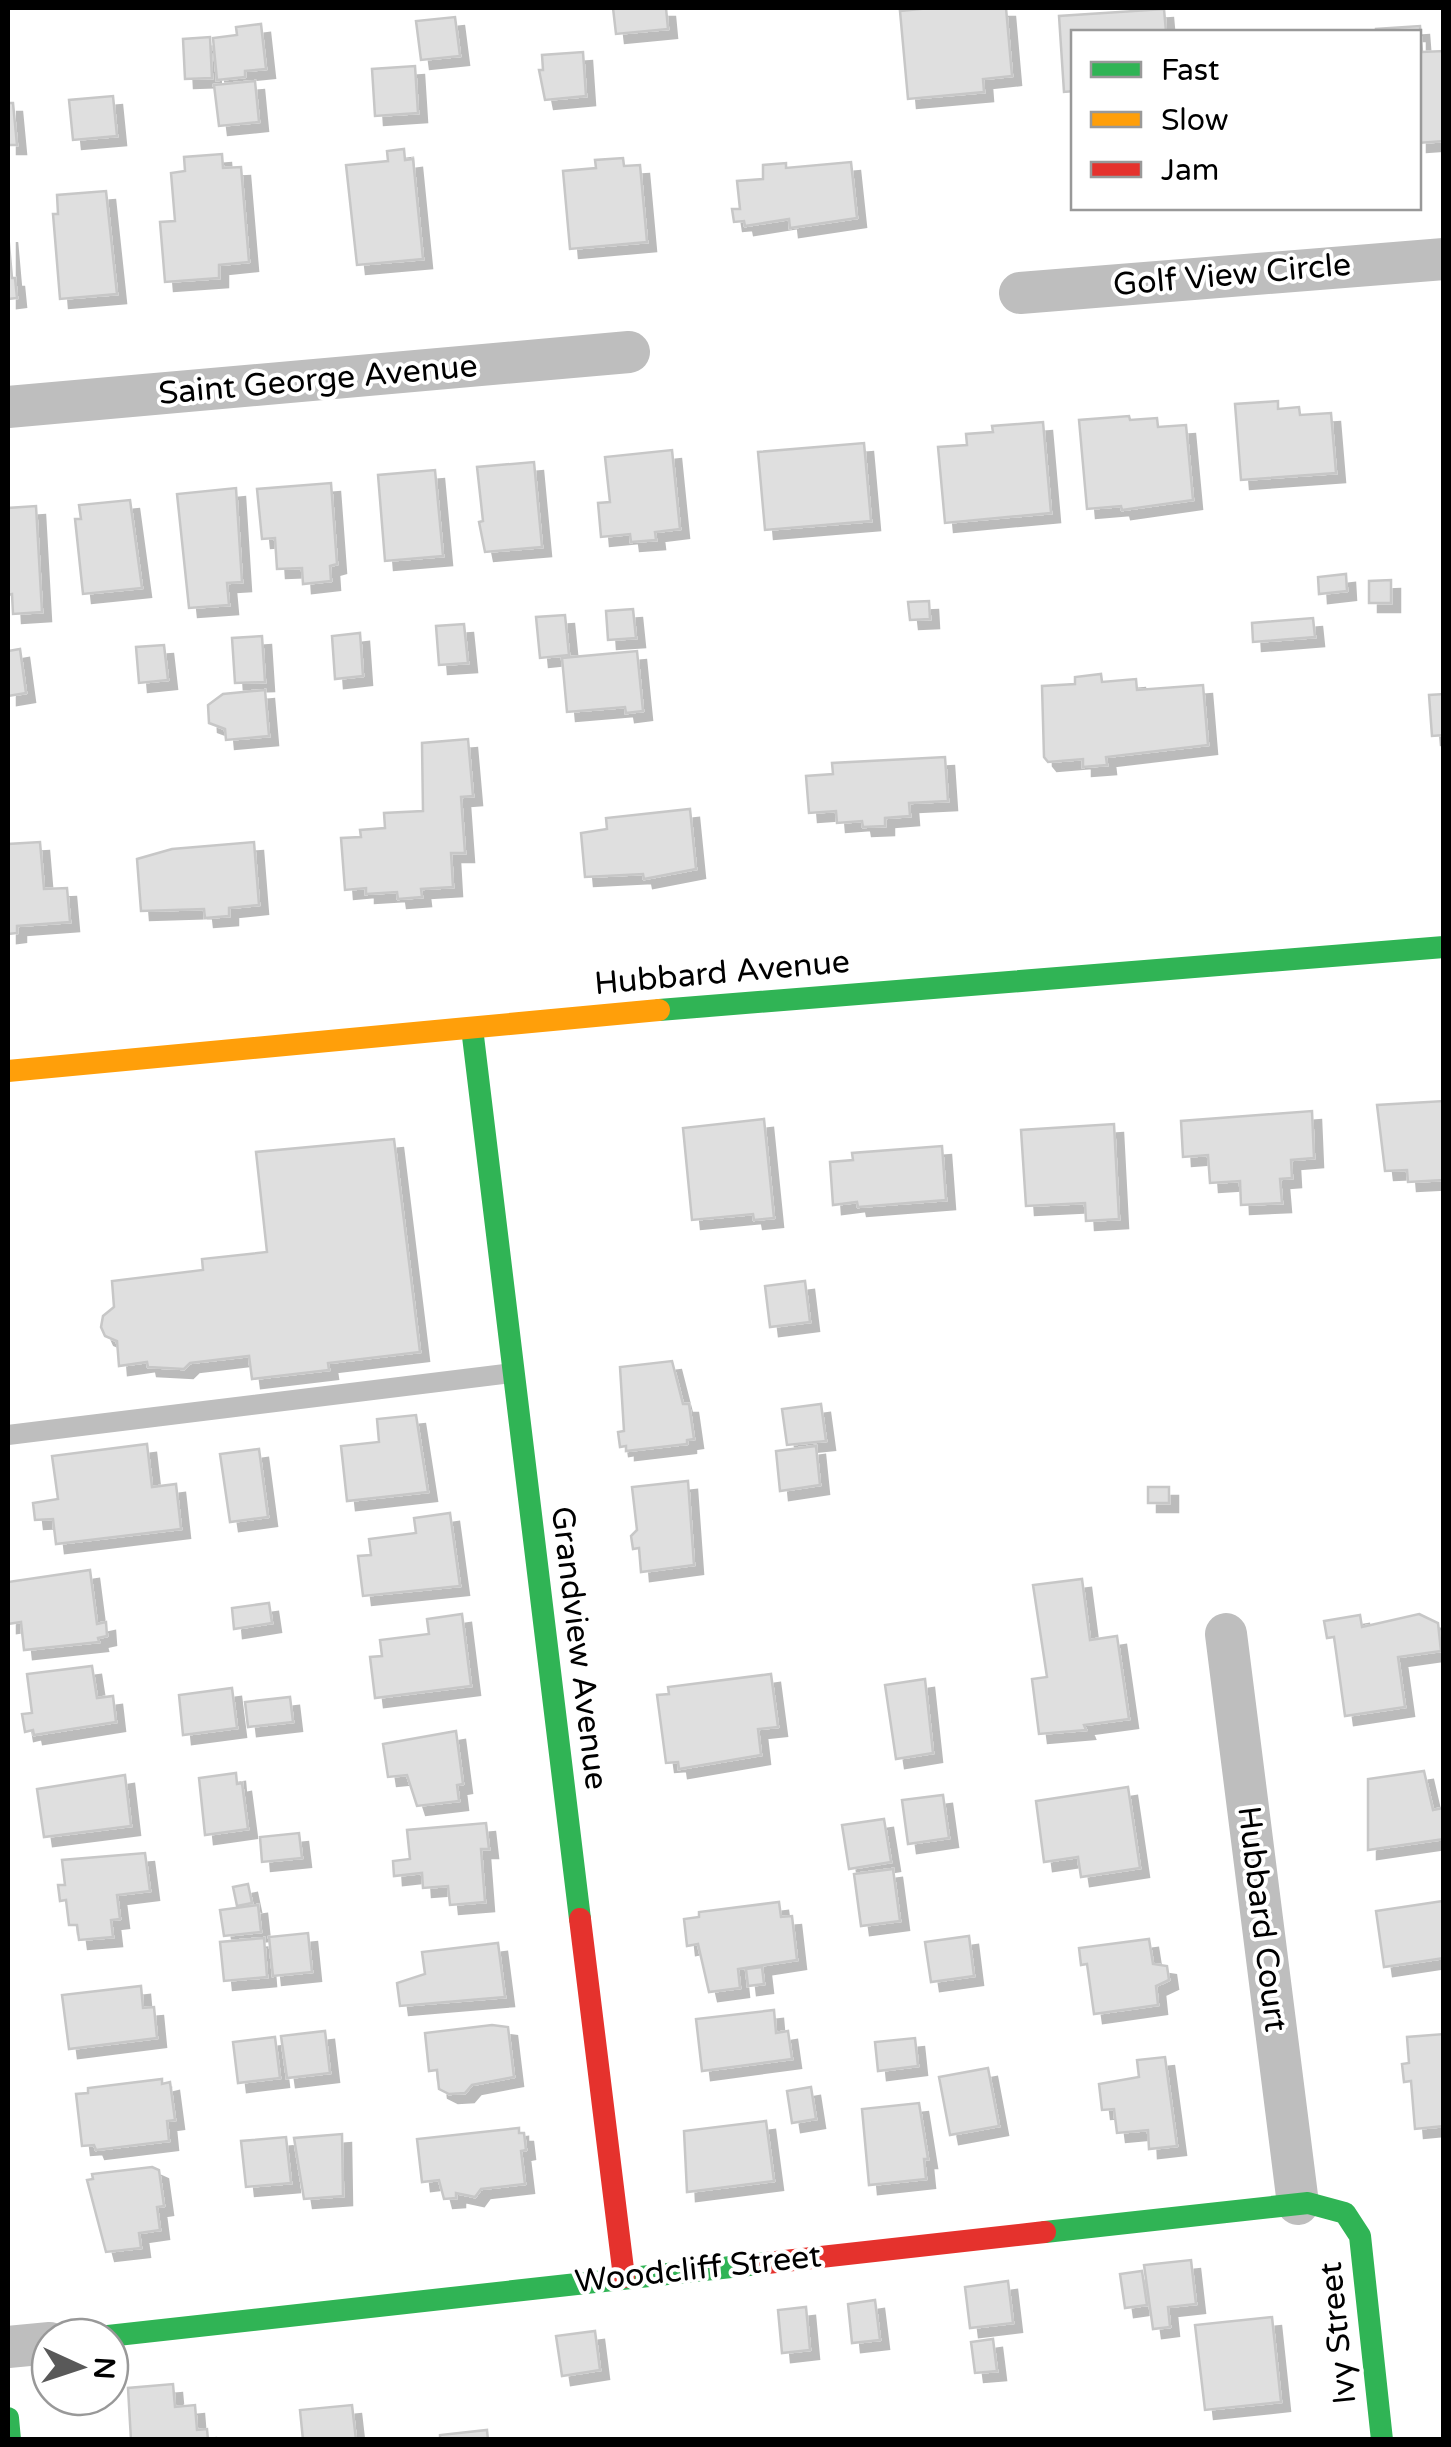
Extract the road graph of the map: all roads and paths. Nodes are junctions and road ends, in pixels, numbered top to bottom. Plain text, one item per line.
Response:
1 (1444, 259) edge
2 (1020, 294) dead end
3 (629, 352) dead end
4 (8, 407) edge
5 (1444, 947) edge
6 (472, 1028) junction
7 (8, 1071) edge
8 (512, 1373) junction
9 (8, 1435) edge
10 (1226, 1634) dead end
11 (1298, 2204) junction
12 (624, 2277) junction
13 (130, 2333) edge
14 (8, 2418) edge
15 (10, 2440) edge
16 (1382, 2440) edge

1 - 2 street, Golf View Circle
3 - 4 street, Saint George Avenue
5 - 6 street, Hubbard Avenue
6 - 7 street, Hubbard Avenue
6 - 8 street, Grandview Avenue
8 - 9 lane
8 - 12 street, Grandview Avenue
10 - 11 street, Hubbard Court
11 - 12 street, Woodcliff Street
11 - 16 street, Ivy Street
12 - 13 street, Woodcliff Street
14 - 15 street

